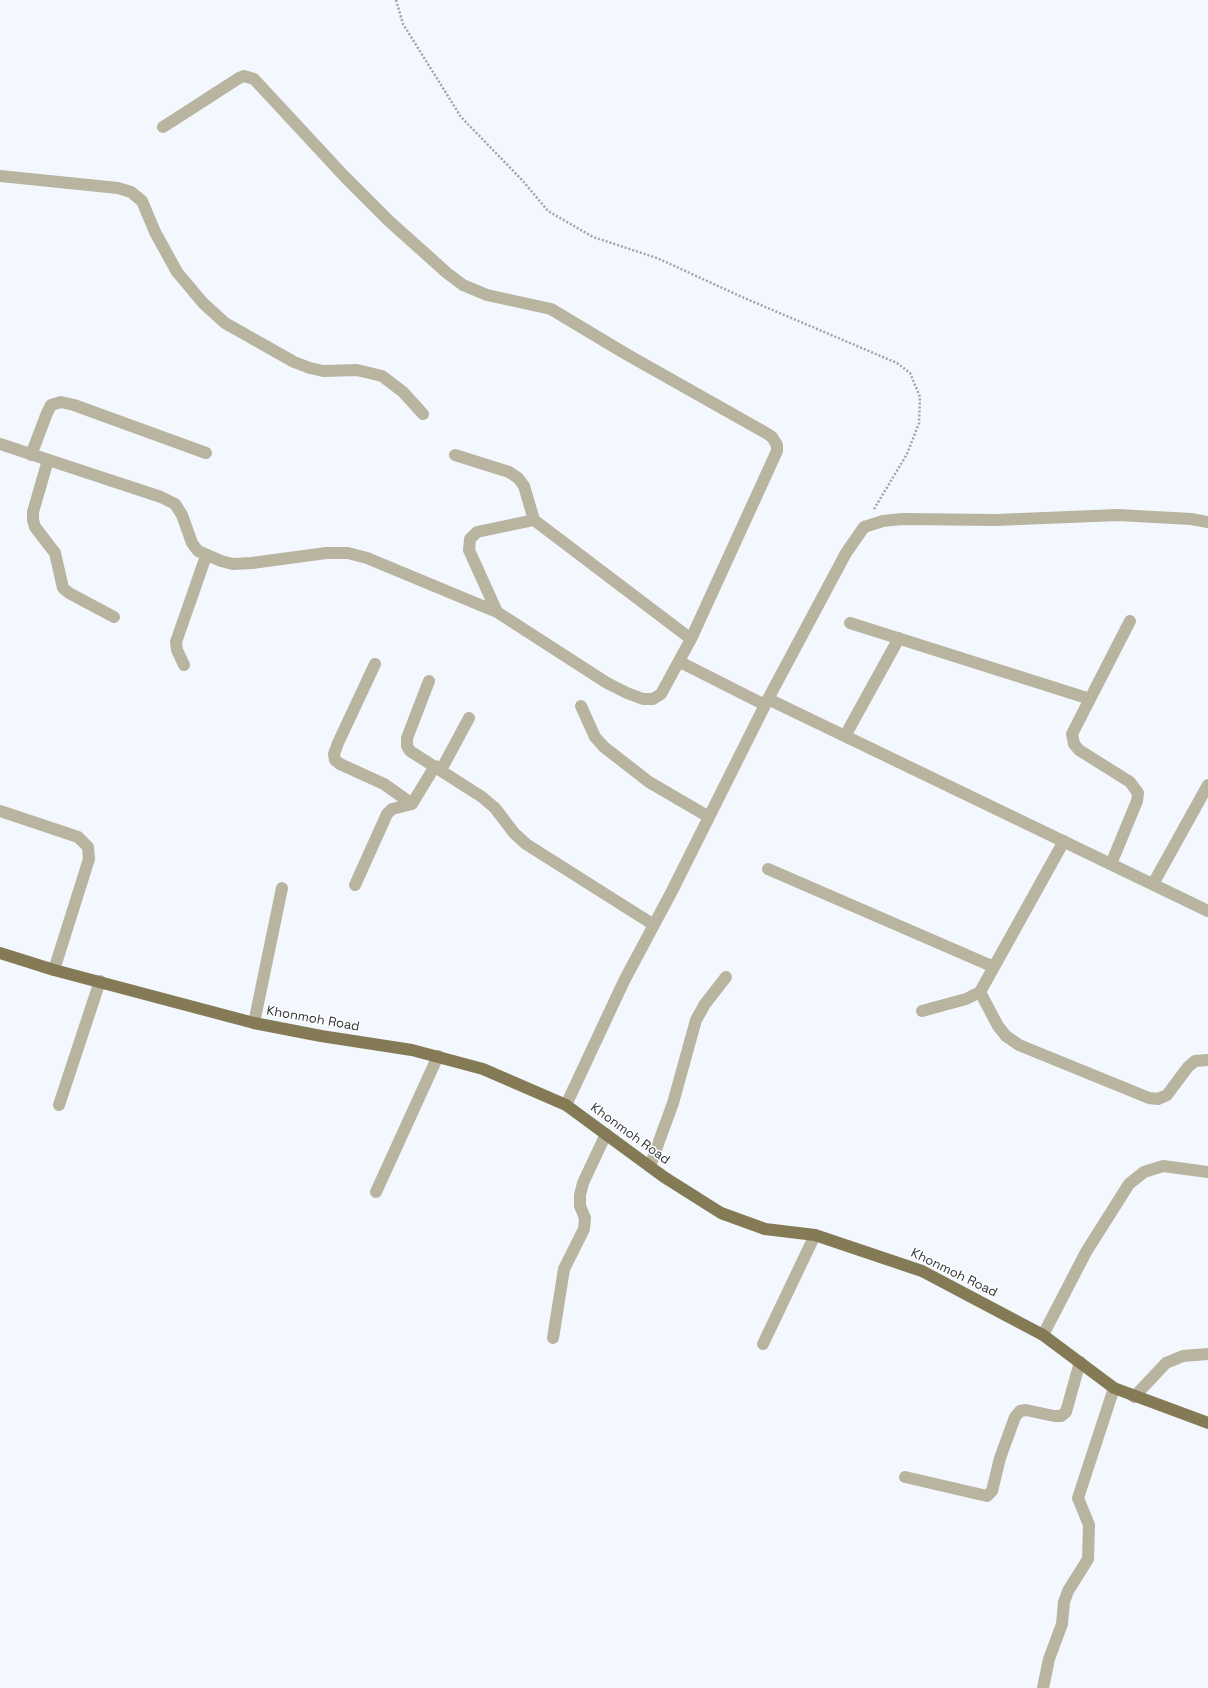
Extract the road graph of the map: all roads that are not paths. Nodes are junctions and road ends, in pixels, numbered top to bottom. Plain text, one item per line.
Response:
1 (163, 127) dead end
2 (0, 176) edge
3 (423, 414) dead end
4 (0, 444) edge
5 (206, 453) dead end
6 (31, 455) junction
7 (455, 455) dead end
8 (48, 460) junction
9 (534, 520) junction
10 (1208, 522) edge
11 (206, 556) junction
12 (497, 612) junction
13 (114, 618) dead end
14 (1130, 622) dead end
15 (850, 623) dead end
16 (899, 638) junction
17 (691, 639) junction
18 (680, 662) junction
19 (374, 664) dead end
20 (184, 665) dead end
21 (429, 681) dead end
22 (1090, 699) junction
23 (767, 702) junction
24 (581, 706) dead end
25 (469, 718) dead end
26 (845, 736) junction
27 (438, 768) junction
28 (1208, 786) edge
29 (412, 804) junction
30 (0, 811) edge
31 (708, 818) junction
32 (1064, 842) junction
33 (1111, 864) junction
34 (768, 869) dead end
35 (1153, 884) junction
36 (355, 885) dead end
37 (282, 888) dead end
38 (1208, 911) edge
39 (654, 925) junction
40 (0, 954) edge
41 (994, 967) junction
42 (54, 970) junction
43 (726, 977) dead end
44 (100, 981) junction
45 (980, 992) junction
46 (922, 1011) dead end
47 (254, 1023) junction
48 (438, 1056) junction
49 (1208, 1060) edge
50 (59, 1105) dead end
51 (566, 1105) junction
52 (606, 1134) junction
53 (650, 1166) junction
54 (1208, 1172) edge
55 (376, 1192) dead end
56 (815, 1235) junction
57 (1043, 1335) junction
58 (553, 1338) dead end
59 (763, 1344) dead end
60 (1208, 1354) edge
61 (1080, 1362) junction
62 (1114, 1388) junction
63 (1134, 1397) junction
64 (1208, 1423) edge
65 (905, 1477) dead end
66 (1043, 1688) edge

1 - 17 street
2 - 3 street
4 - 6 street
5 - 6 street
6 - 8 street
7 - 9 street
8 - 11 street
8 - 13 street
9 - 12 street
9 - 17 street
10 - 23 street
11 - 12 street
11 - 20 street
12 - 18 street
14 - 22 street
15 - 16 street
16 - 22 street
16 - 26 street
17 - 18 street
18 - 23 street
19 - 29 street
21 - 27 street
22 - 33 street
23 - 26 street
23 - 31 street
24 - 31 street
25 - 27 street
26 - 32 street
27 - 29 street
27 - 39 street
28 - 35 street
29 - 36 street
30 - 42 street
31 - 39 street
32 - 33 street
32 - 41 street
33 - 35 street
34 - 41 street
35 - 38 street
37 - 47 street
39 - 51 street
40 - 42 main road, Khonmoh Road
41 - 45 street
42 - 44 main road, Khonmoh Road
43 - 53 street
44 - 47 main road, Khonmoh Road
44 - 50 street
45 - 46 street
45 - 49 street
47 - 48 main road, Khonmoh Road
48 - 51 main road, Khonmoh Road
48 - 55 street
51 - 52 main road, Khonmoh Road
52 - 53 main road, Khonmoh Road
52 - 58 street
53 - 56 main road, Khonmoh Road
54 - 57 street
56 - 57 main road, Khonmoh Road
56 - 59 street
57 - 61 main road, Khonmoh Road
60 - 63 street
61 - 62 main road, Khonmoh Road
61 - 65 street
62 - 63 main road, Khonmoh Road
62 - 66 street
63 - 64 main road, Khonmoh Road

